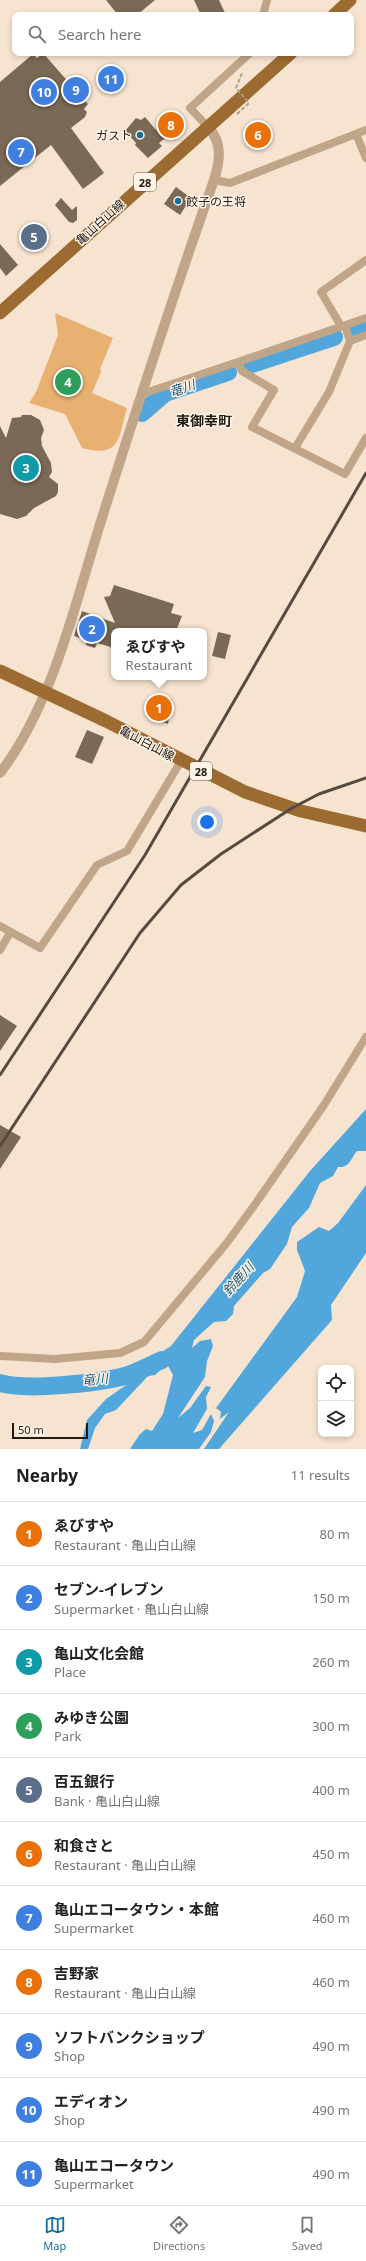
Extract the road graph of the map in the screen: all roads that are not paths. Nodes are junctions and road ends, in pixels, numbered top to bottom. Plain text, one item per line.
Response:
1 (267, 0) edge
2 (350, 0) edge
3 (264, 12) edge
4 (337, 12) edge
5 (247, 56) edge
6 (288, 56) edge
7 (208, 127) junction
8 (366, 130) edge
9 (356, 134) junction
10 (366, 158) edge
11 (214, 180) junction
12 (366, 260) edge
13 (0, 313) edge
14 (366, 318) edge
15 (343, 326) junction
16 (366, 335) edge
17 (350, 341) junction
18 (238, 362) junction
19 (142, 394) junction
20 (366, 438) edge
21 (295, 448) junction
22 (0, 671) edge
23 (46, 692) junction
24 (182, 761) junction
25 (0, 774) edge
26 (366, 826) edge
27 (0, 926) edge
28 (10, 933) junction
29 (0, 950) edge
30 (366, 1037) edge
31 (0, 1356) edge

1 - 3 street
2 - 4 main road
5 - 7 street
6 - 7 main road, 亀山白山線 / 28
7 - 11 street
7 - 13 main road, 亀山白山線 / 28
8 - 9 street
9 - 10 street
9 - 11 street
11 - 19 street
12 - 15 street
14 - 15 street
15 - 17 street
15 - 18 street
16 - 17 street
17 - 21 street
18 - 19 street
18 - 21 street
19 - 23 street
20 - 21 street
22 - 23 main road, 亀山白山線 / 28
23 - 24 main road, 亀山白山線 / 28
23 - 25 street
24 - 26 main road, 亀山白山線 / 28
24 - 28 street
27 - 28 street
28 - 29 street
30 - 31 street

